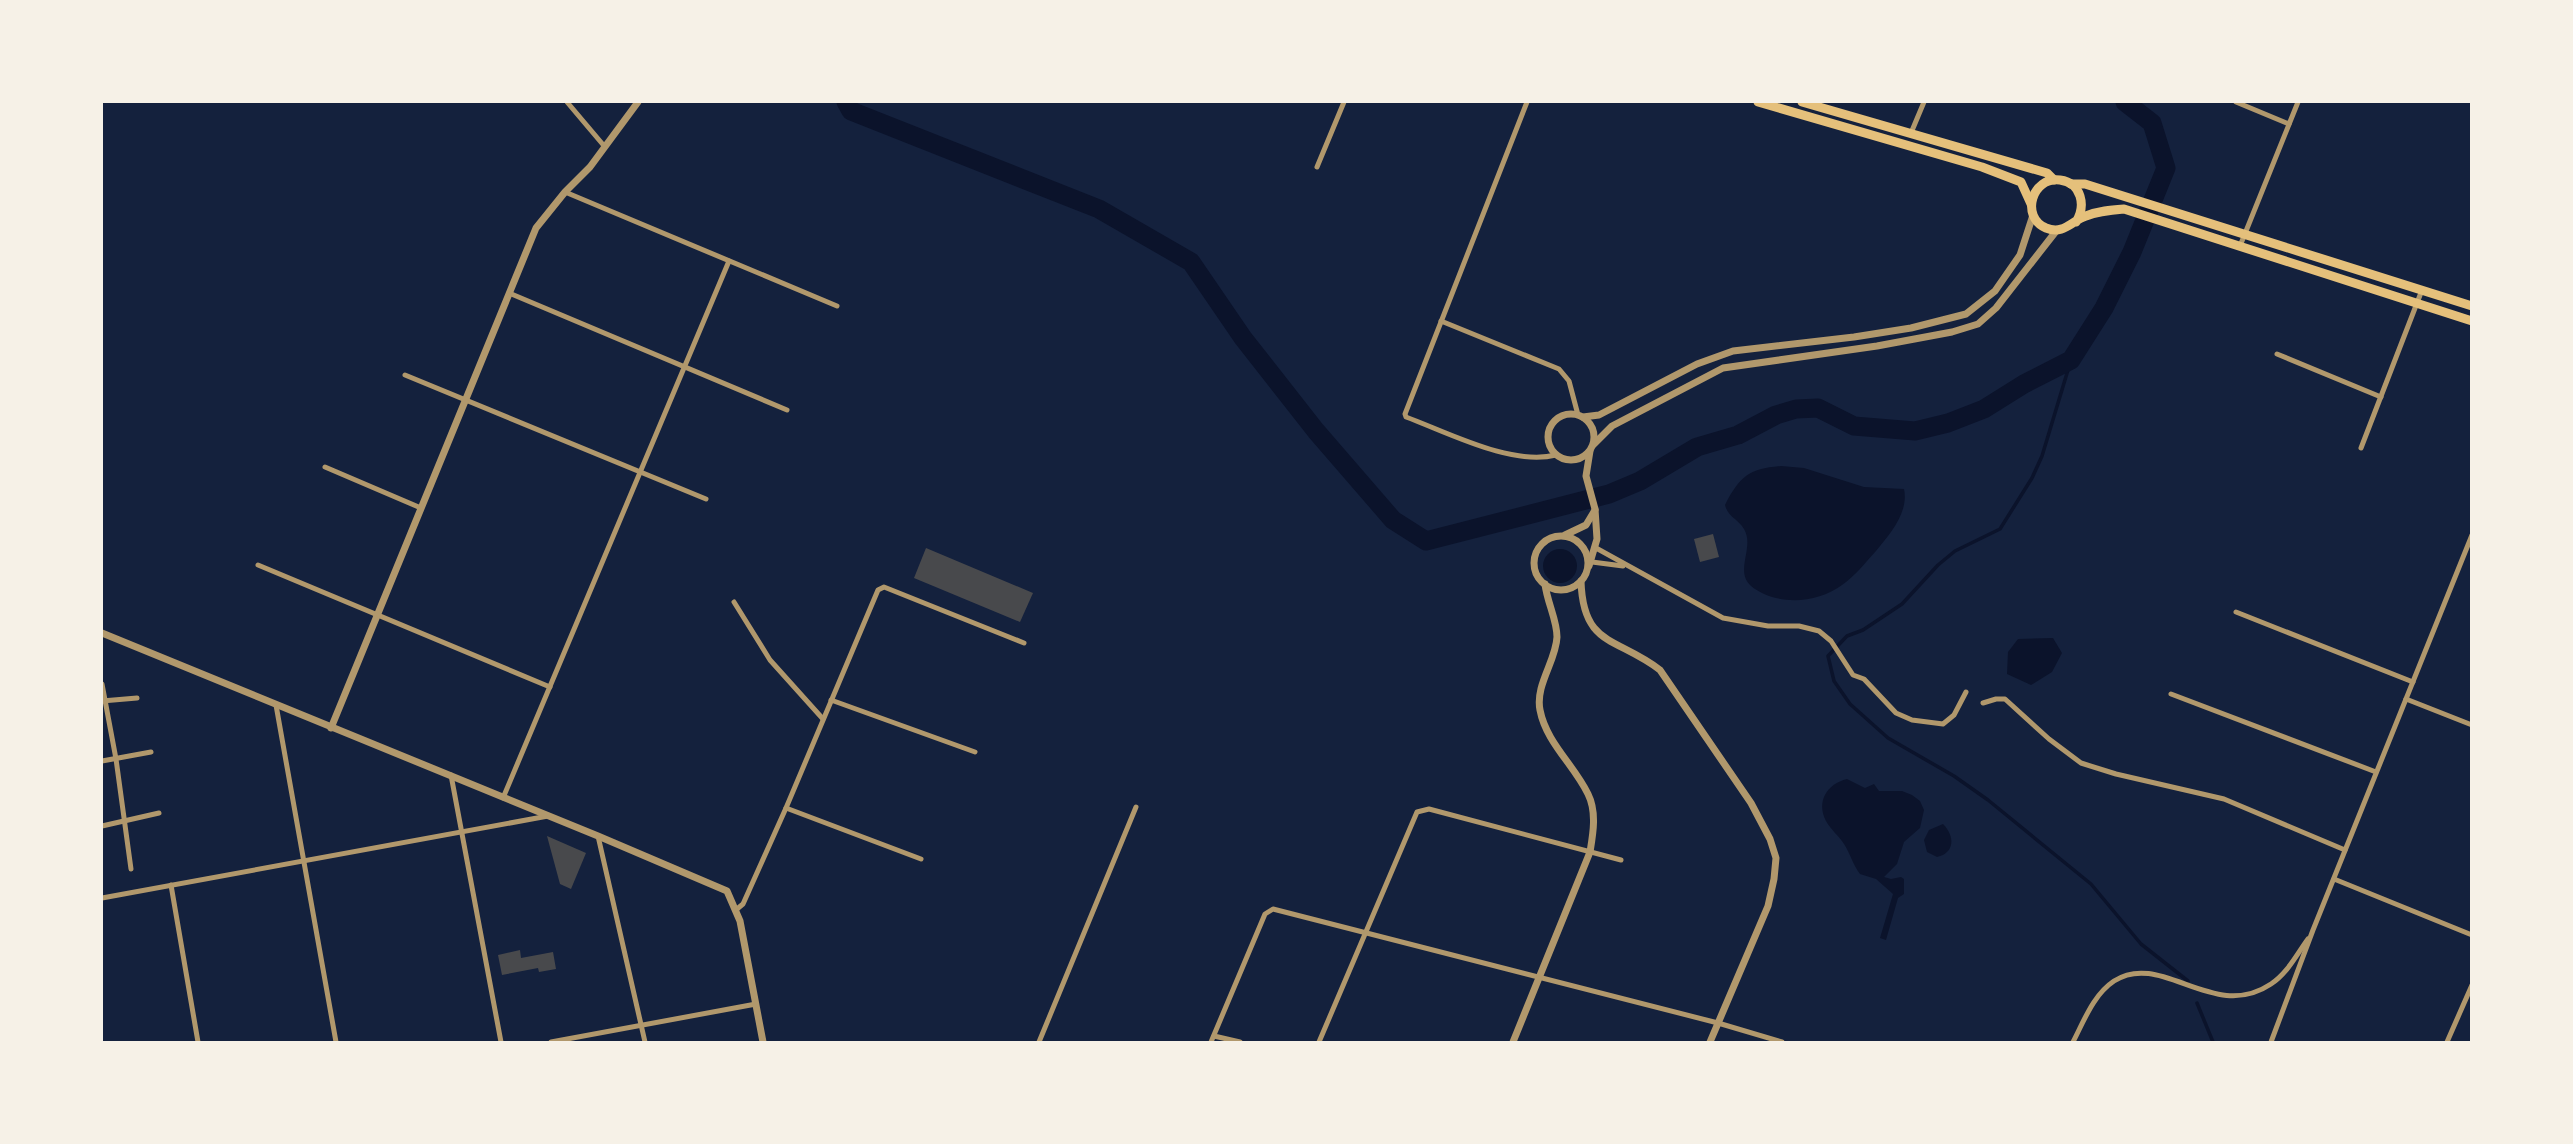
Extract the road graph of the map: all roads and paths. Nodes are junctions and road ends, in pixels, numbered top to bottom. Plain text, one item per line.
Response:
1 (567, 102) edge
2 (638, 102) edge
3 (1344, 102) edge
4 (1527, 102) edge
5 (1758, 102) edge
6 (1802, 102) edge
7 (1924, 102) edge
8 (2236, 102) edge
9 (2298, 102) edge
10 (2289, 124) junction
11 (1911, 133) junction
12 (605, 147) junction
13 (1317, 167) dead end
14 (2054, 180) junction
15 (2071, 184) junction
16 (565, 192) junction
17 (2031, 204) junction
18 (2033, 215) junction
19 (2076, 222) junction
20 (2057, 230) junction
21 (2244, 234) junction
22 (2239, 246) junction
23 (729, 261) junction
24 (2421, 290) junction
25 (509, 293) junction
26 (2417, 303) junction
27 (837, 306) dead end
28 (2472, 306) edge
29 (1441, 321) junction
30 (2472, 321) edge
31 (2277, 354) dead end
32 (684, 366) junction
33 (405, 374) dead end
34 (2381, 397) junction
35 (465, 400) junction
36 (787, 410) dead end
37 (1580, 416) junction
38 (1592, 448) junction
39 (2361, 448) dead end
40 (1556, 455) junction
41 (1570, 460) junction
42 (326, 467) dead end
43 (639, 472) junction
44 (1586, 476) junction
45 (706, 499) dead end
46 (421, 508) junction
47 (1595, 508) junction
48 (2472, 535) edge
49 (1562, 536) junction
50 (1596, 548) junction
51 (1591, 562) junction
52 (258, 565) dead end
53 (1626, 566) junction
54 (1587, 569) junction
55 (1581, 581) junction
56 (1545, 584) junction
57 (734, 602) dead end
58 (2236, 612) dead end
59 (377, 615) junction
60 (102, 634) edge
61 (1024, 643) dead end
62 (2413, 682) junction
63 (102, 684) edge
64 (550, 687) junction
65 (1966, 692) dead end
66 (2171, 694) dead end
67 (137, 698) dead end
68 (2406, 699) junction
69 (831, 700) junction
70 (103, 701) edge
71 (1983, 703) dead end
72 (276, 705) junction
73 (823, 719) junction
74 (2472, 725) edge
75 (331, 728) junction
76 (151, 752) dead end
77 (975, 752) dead end
78 (116, 759) junction
79 (102, 761) edge
80 (2376, 772) junction
81 (451, 775) junction
82 (503, 799) junction
83 (1136, 807) dead end
84 (786, 808) junction
85 (159, 813) dead end
86 (548, 816) junction
87 (124, 821) junction
88 (102, 826) edge
89 (460, 834) junction
90 (598, 836) junction
91 (2346, 850) junction
92 (1590, 852) junction
93 (921, 859) dead end
94 (305, 860) junction
95 (1621, 860) dead end
96 (131, 869) dead end
97 (2334, 879) junction
98 (171, 885) junction
99 (102, 898) edge
100 (737, 909) junction
101 (2313, 930) junction
102 (1366, 931) junction
103 (2472, 935) edge
104 (1540, 977) junction
105 (2472, 985) edge
106 (756, 1004) junction
107 (1718, 1023) junction
108 (642, 1025) junction
109 (1214, 1036) junction
110 (198, 1042) edge
111 (336, 1042) edge
112 (501, 1042) edge
113 (551, 1042) edge
114 (645, 1042) edge
115 (763, 1042) edge
116 (1039, 1042) edge
117 (1211, 1042) edge
118 (1240, 1042) edge
119 (1319, 1042) edge
120 (1513, 1042) edge
121 (1710, 1042) edge
122 (1782, 1042) edge
123 (2073, 1042) edge
124 (2271, 1042) edge
125 (2447, 1042) edge

1 - 12 street
2 - 12 street
3 - 13 street
4 - 29 street
5 - 17 main road
6 - 11 main road
7 - 11 street
8 - 10 street
9 - 10 street
10 - 21 street
11 - 14 main road
12 - 16 street
14 - 15 main road
14 - 17 main road
15 - 19 main road
15 - 21 main road
16 - 23 street
16 - 25 street
17 - 18 main road
18 - 20 main road
18 - 37 street
19 - 20 main road
19 - 22 main road
20 - 38 street
21 - 22 street
21 - 24 main road
22 - 26 main road
23 - 27 street
23 - 32 street
24 - 26 street
24 - 28 main road
25 - 32 street
25 - 35 street
26 - 30 main road
26 - 34 street
29 - 37 street
29 - 40 street
31 - 34 street
32 - 36 street
32 - 43 street
33 - 35 street
34 - 39 street
35 - 43 street
35 - 46 street
37 - 38 street
37 - 40 street
38 - 41 street
38 - 44 street
40 - 41 street
41 - 44 street
42 - 46 street
43 - 45 street
43 - 64 street
44 - 47 street
46 - 59 street
47 - 49 street
47 - 50 street
48 - 62 street
49 - 54 street
49 - 56 street
50 - 51 street
50 - 53 street
51 - 53 street
51 - 54 street
52 - 59 street
53 - 65 street
54 - 55 street
55 - 56 street
55 - 107 street
56 - 92 street
57 - 73 street
58 - 62 street
59 - 64 street
59 - 75 street
60 - 72 street
61 - 69 street
62 - 68 street
63 - 70 street
64 - 82 street
66 - 80 street
67 - 70 street
68 - 74 street
68 - 80 street
69 - 73 street
69 - 77 street
70 - 78 street
71 - 91 street
72 - 75 street
72 - 94 street
73 - 84 street
75 - 81 street
76 - 78 street
78 - 79 street
78 - 87 street
80 - 91 street
81 - 82 street
81 - 89 street
82 - 86 street
83 - 116 street
84 - 93 street
84 - 100 street
85 - 87 street
86 - 89 street
86 - 90 street
87 - 88 street
87 - 96 street
89 - 94 street
89 - 112 street
90 - 100 street
90 - 108 street
91 - 97 street
92 - 95 street
92 - 102 street
92 - 104 street
94 - 98 street
94 - 111 street
97 - 101 street
97 - 103 street
98 - 99 street
98 - 110 street
100 - 106 street
101 - 123 street
101 - 124 street
102 - 104 street
102 - 109 street
102 - 119 street
104 - 107 street
104 - 120 street
105 - 125 street
106 - 108 street
106 - 115 street
107 - 121 street
107 - 122 street
108 - 113 street
108 - 114 street
109 - 117 street
109 - 118 street

